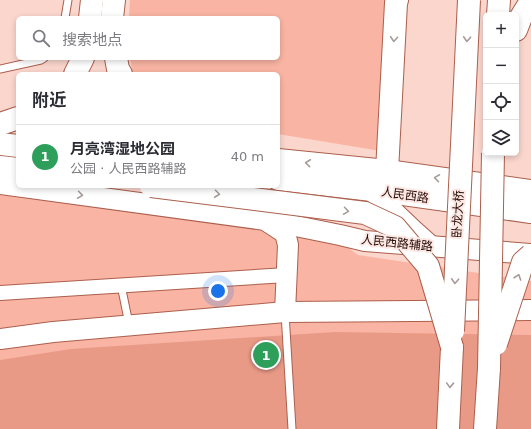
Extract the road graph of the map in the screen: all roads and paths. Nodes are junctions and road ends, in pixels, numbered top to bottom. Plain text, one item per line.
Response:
1 (68, 0) edge
2 (92, 0) edge
3 (114, 0) edge
4 (397, 0) edge
5 (469, 0) edge
6 (499, 0) edge
7 (531, 1) edge
8 (498, 12) edge
9 (65, 16) edge
10 (90, 16) edge
11 (112, 16) edge
12 (519, 22) edge
13 (41, 60) edge
14 (82, 60) edge
15 (116, 60) edge
16 (0, 69) edge
17 (76, 72) edge
18 (120, 72) edge
19 (16, 119) edge
20 (0, 124) edge
21 (16, 128) edge
22 (0, 144) edge
23 (16, 146) edge
24 (493, 156) edge
25 (280, 160) edge
26 (0, 167) edge
27 (16, 169) edge
28 (387, 171) junction
29 (280, 179) edge
30 (0, 184) edge
31 (16, 186) edge
32 (29, 188) edge
33 (167, 188) edge
34 (371, 190) junction
35 (531, 191) edge
36 (531, 212) edge
37 (265, 220) junction
38 (328, 233) junction
39 (531, 240) edge
40 (288, 245) junction
41 (432, 247) junction
42 (525, 254) edge
43 (287, 275) junction
44 (121, 285) junction
45 (0, 293) edge
46 (531, 310) edge
47 (286, 312) junction
48 (129, 326) junction
49 (0, 338) edge
50 (452, 346) junction
51 (489, 368) junction
52 (292, 429) edge
53 (448, 429) edge
54 (485, 429) edge

1 - 9 lane
2 - 10 main road
3 - 11 main road
4 -> 28 main road
5 -> 50 main road, 卧龙大桥, bridge
6 - 8 main road
7 - 12 main road
13 - 16 lane
14 - 17 main road
15 - 18 main road
19 - 20 main road
20 - 21 main road
22 - 23 main road
24 - 51 main road, bridge
28 -> 25 main road, 人民西路
26 - 27 main road
35 -> 28 main road, 人民西路
29 - 34 main road, 人民西路
30 -> 31 street, 人民西路辅路
32 -> 37 street, 人民西路辅路
33 -> 50 main road, bridge
34 - 36 main road, 人民西路
34 - 41 street
37 - 38 street, 人民西路辅路
37 - 40 street, 人民西路辅路
38 - 40 street
38 - 41 street, 人民西路辅路
39 - 42 street
40 - 43 street
41 - 42 street, 人民西路辅路
51 -> 42 main road, bridge
43 - 44 street
43 - 47 street
44 - 45 street
44 - 48 lane
46 - 47 street
47 - 48 street
47 - 52 lane
48 - 49 street
50 -> 53 main road, 卧龙大桥
51 - 54 main road

